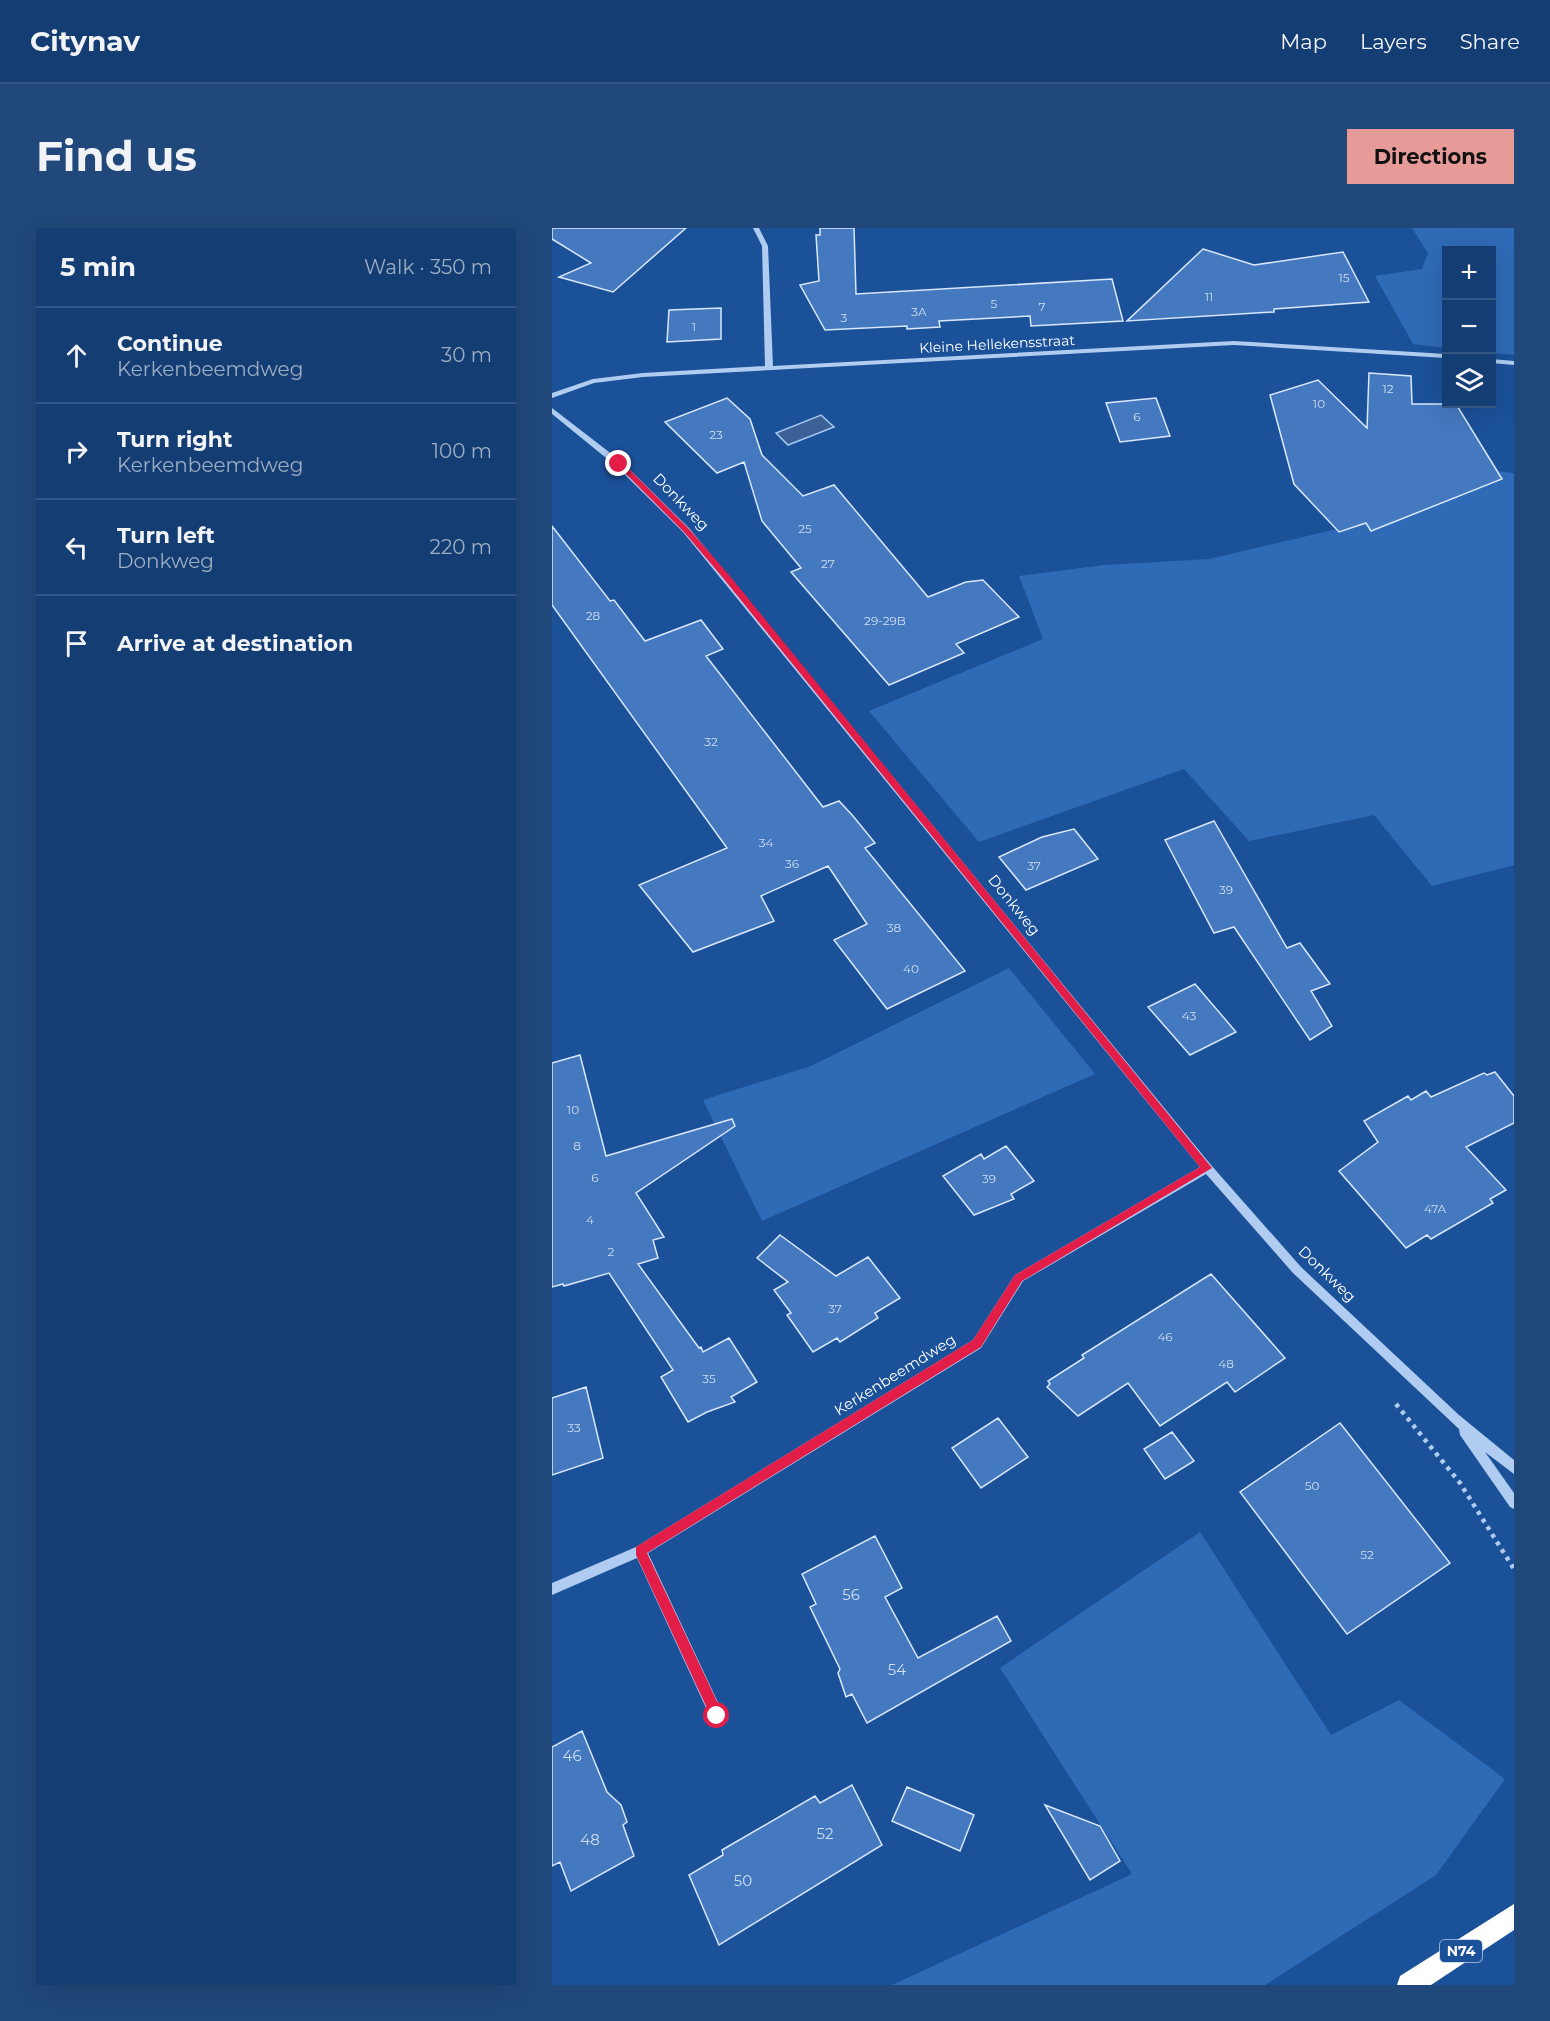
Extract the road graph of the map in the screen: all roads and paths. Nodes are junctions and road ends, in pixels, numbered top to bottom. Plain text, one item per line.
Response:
1 (756, 228) edge
2 (1442, 356) edge
3 (1496, 361) edge
4 (1514, 363) edge
5 (769, 368) junction
6 (552, 396) edge
7 (552, 410) edge
8 (1207, 1168) junction
9 (1390, 1397) dead end
10 (1455, 1419) junction
11 (1514, 1468) edge
12 (1514, 1503) edge
13 (640, 1551) junction
14 (1514, 1569) edge
15 (552, 1589) edge
16 (717, 1716) dead end
17 (1514, 1916) edge
18 (1409, 1985) edge

1 - 5 street
2 - 5 street, Kleine Hellekensstraat
3 - 4 street
5 - 6 street, Kleine Hellekensstraat
7 - 8 street, Donkweg
8 - 10 street, Donkweg
8 - 13 street, Kerkenbeemdweg
9 - 14 path
10 - 11 street, Donkweg
10 - 12 street, Donkweg
13 - 15 street, Kerkenbeemdweg
13 - 16 street
17 - 18 highway, N74

